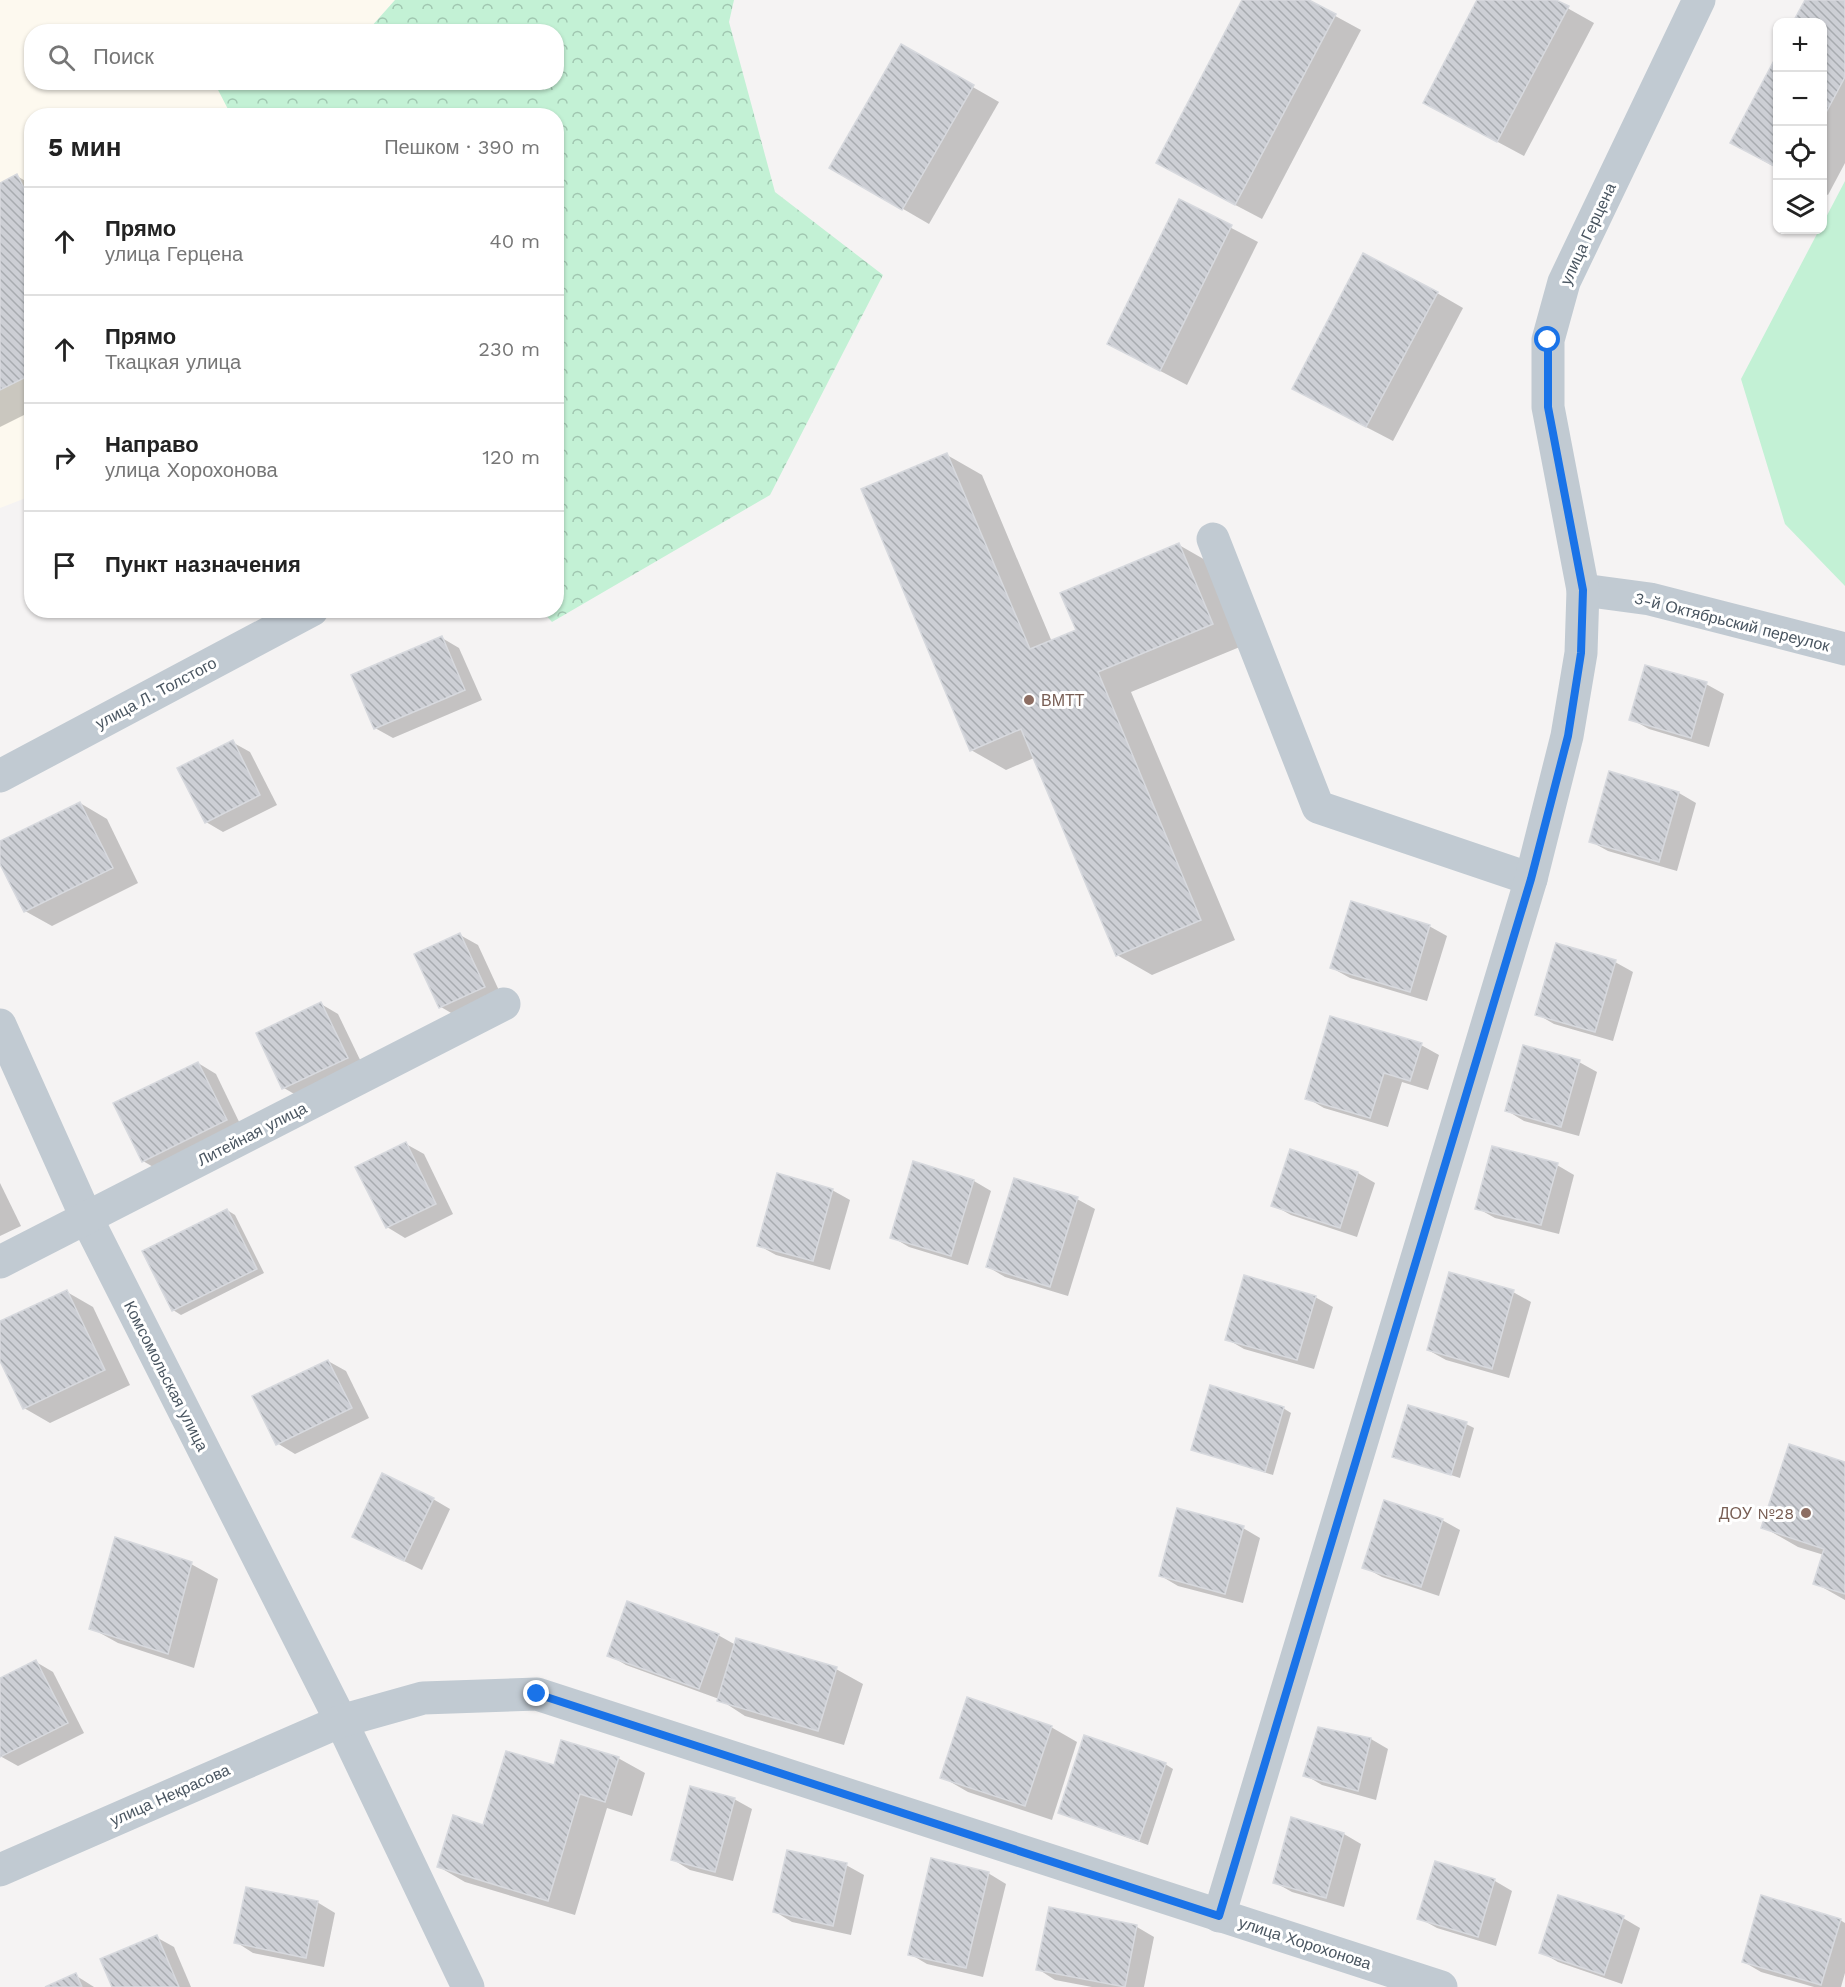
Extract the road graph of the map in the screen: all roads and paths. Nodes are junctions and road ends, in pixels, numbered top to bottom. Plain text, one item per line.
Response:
1 (1699, 0) edge
2 (1213, 539) dead end
3 (1583, 590) junction
4 (297, 618) edge
5 (1845, 650) edge
6 (0, 776) edge
7 (1531, 879) junction
8 (504, 1004) dead end
9 (0, 1025) edge
10 (87, 1219) junction
11 (0, 1262) edge
12 (341, 1721) junction
13 (0, 1870) edge
14 (1219, 1916) junction
15 (468, 1987) edge
16 (1441, 1987) edge

1 - 3 street, улица Герцена
2 - 7 street
3 - 5 street, 3-й Октябрьский переулок
3 - 7 street, улица Герцена
4 - 6 street, улица Л. Толстого
7 - 14 street, улица Герцена
8 - 10 street, Литейная улица
9 - 10 street, Комсомольская улица
10 - 11 street, Литейная улица
10 - 12 street, Комсомольская улица
12 - 13 street, улица Некрасова
12 - 14 street, улица Хорохонова
12 - 15 street, Комсомольская улица
14 - 16 street, улица Хорохонова

